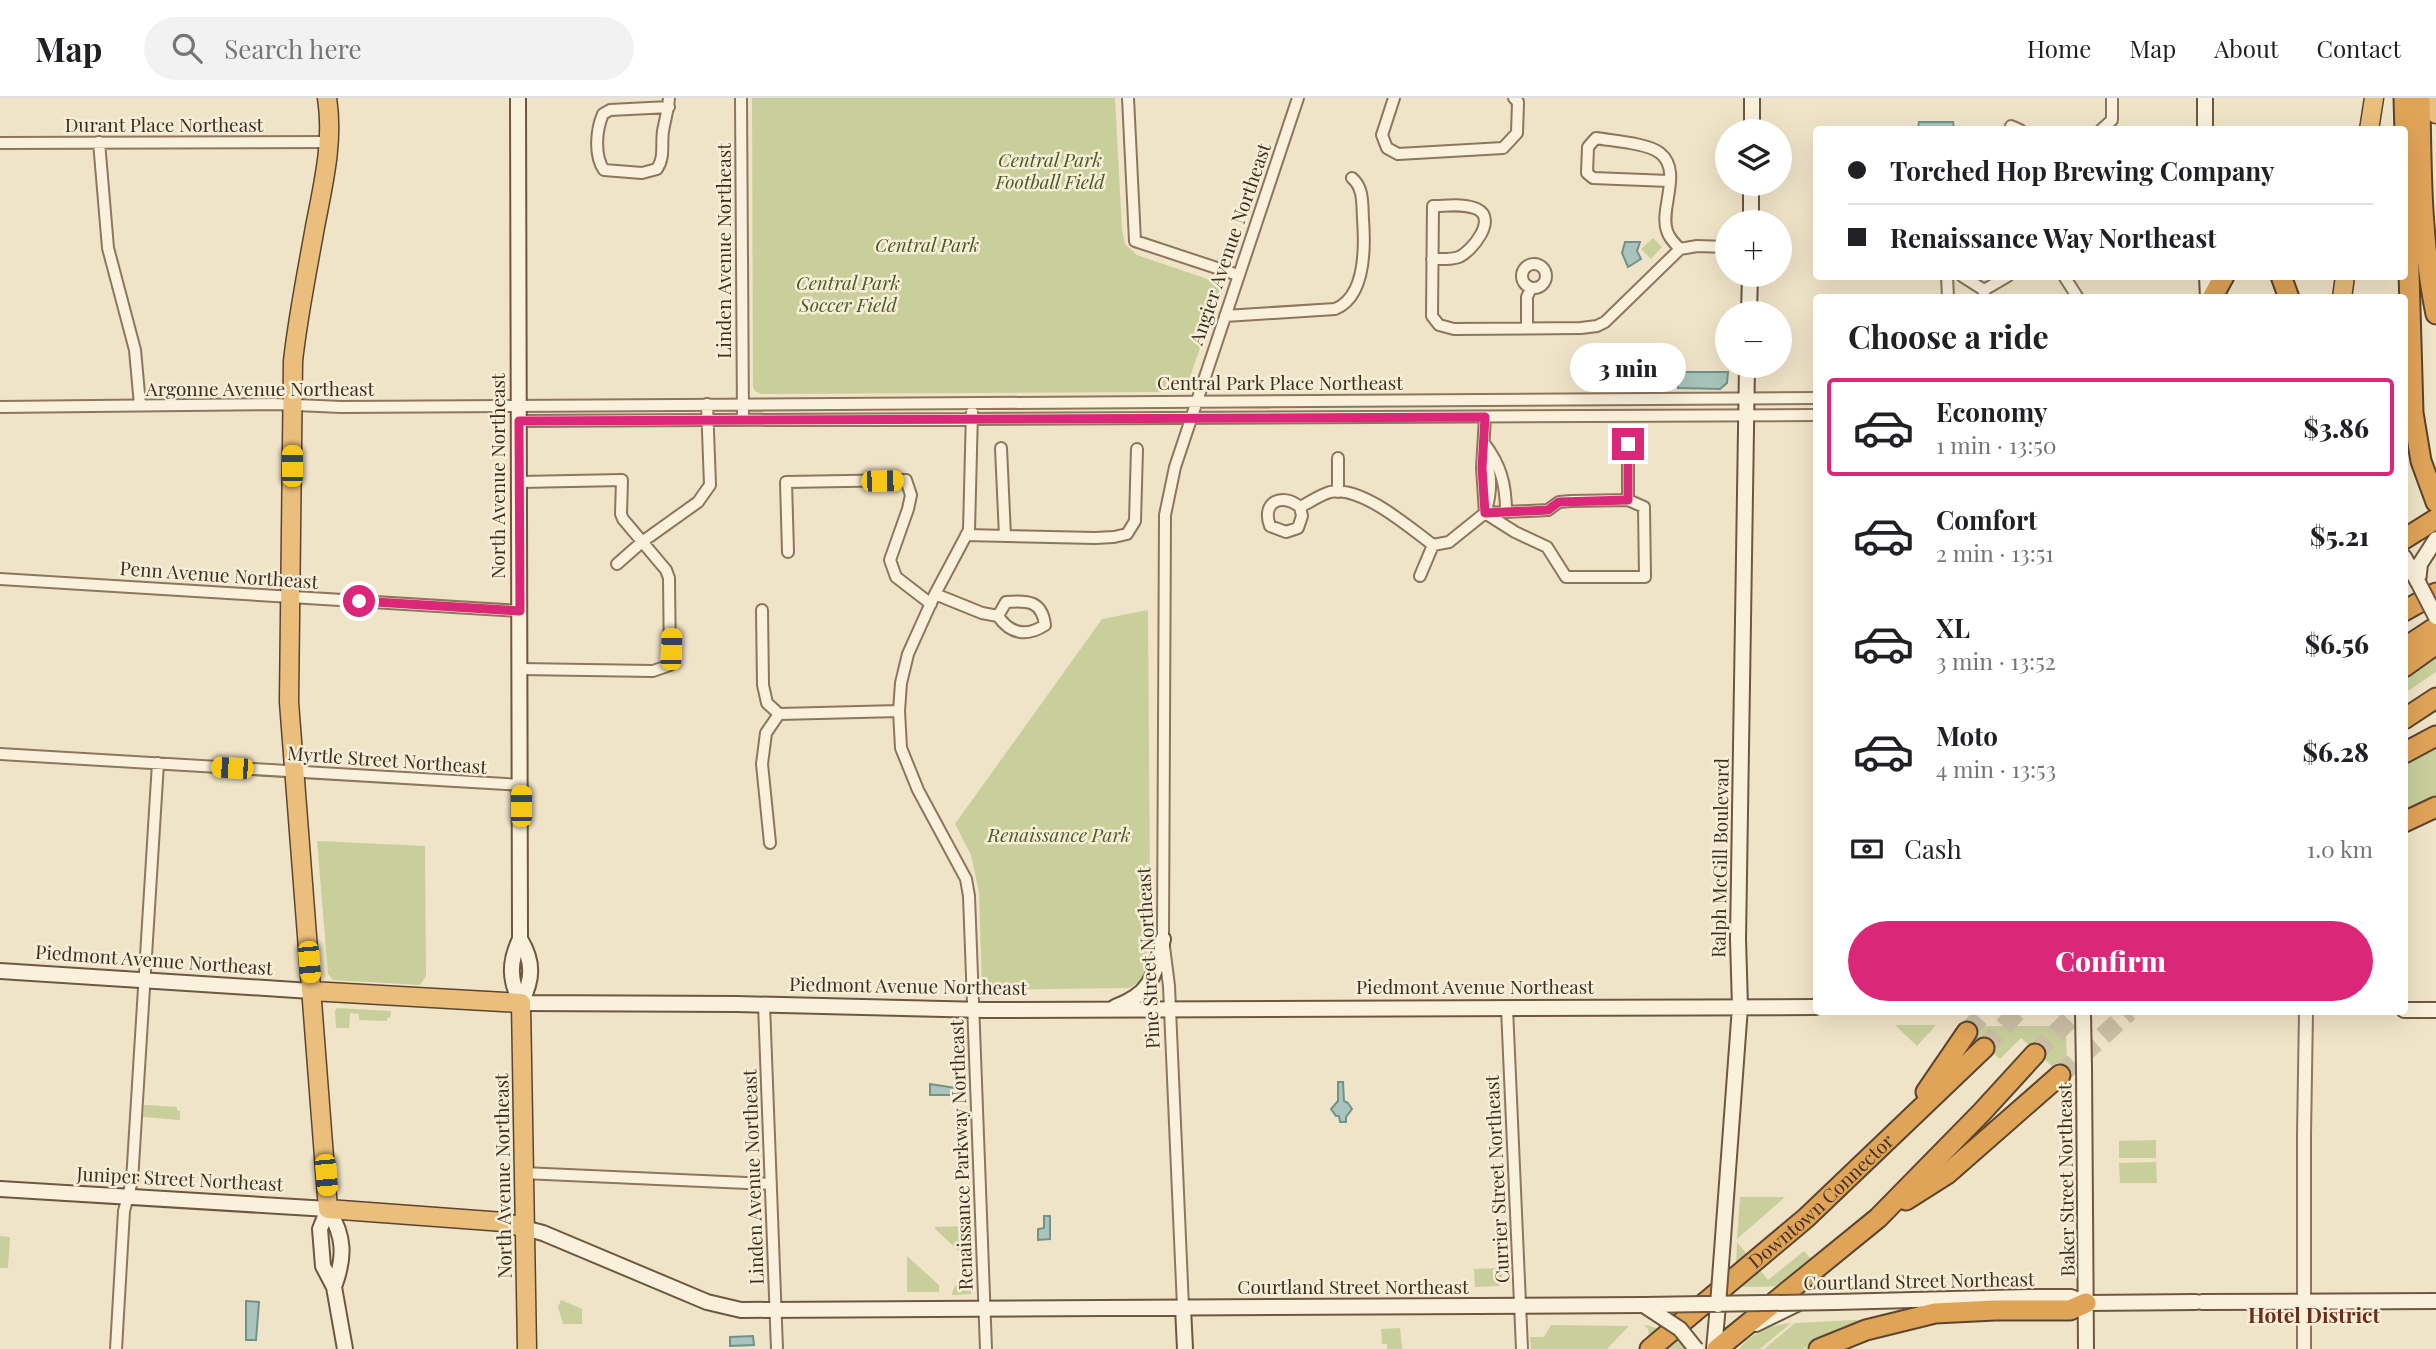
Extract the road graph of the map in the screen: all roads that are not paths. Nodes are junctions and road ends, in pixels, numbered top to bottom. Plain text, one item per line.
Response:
1 (327, 98) edge
2 (518, 98) edge
3 (741, 98) edge
4 (1128, 98) edge
5 (1298, 98) edge
6 (1394, 98) edge
7 (1514, 98) edge
8 (1752, 98) edge
9 (2112, 98) edge
10 (2205, 98) edge
11 (2374, 98) edge
12 (2404, 98) edge
13 (2420, 98) edge
14 (2434, 98) edge
15 (669, 103) edge
16 (2436, 114) edge
17 (1752, 119) edge
18 (2105, 126) edge
19 (2205, 126) edge
20 (2370, 126) edge
21 (2405, 126) edge
22 (99, 142) junction
23 (329, 142) junction
24 (0, 143) edge
25 (1352, 178) dead end
26 (1669, 181) junction
27 (1715, 247) edge
28 (1679, 249) junction
29 (1432, 259) junction
30 (1238, 275) junction
31 (1967, 280) edge
32 (2003, 280) edge
33 (2408, 280) edge
34 (1531, 288) dead end
35 (1984, 294) edge
36 (2436, 314) edge
37 (1225, 316) junction
38 (1527, 327) junction
39 (1746, 378) edge
40 (1745, 398) junction
41 (1813, 398) edge
42 (1196, 401) junction
43 (972, 402) junction
44 (743, 403) junction
45 (707, 404) junction
46 (140, 405) junction
47 (292, 405) junction
48 (519, 406) junction
49 (0, 407) edge
50 (1813, 415) edge
51 (1745, 416) junction
52 (1191, 417) junction
53 (1485, 417) junction
54 (972, 419) junction
55 (707, 420) junction
56 (743, 420) junction
57 (519, 421) junction
58 (1628, 444) dead end
59 (1484, 448) junction
60 (1001, 449) dead end
61 (1137, 449) dead end
62 (1338, 458) dead end
63 (520, 482) junction
64 (1486, 484) junction
65 (1504, 484) junction
66 (1338, 492) junction
67 (1628, 500) junction
68 (2436, 502) edge
69 (1300, 507) dead end
70 (1506, 512) junction
71 (1485, 513) junction
72 (2436, 519) edge
73 (966, 535) junction
74 (1005, 536) junction
75 (2408, 536) edge
76 (2436, 539) edge
77 (642, 542) junction
78 (1433, 545) junction
79 (788, 552) dead end
80 (617, 564) dead end
81 (2414, 568) edge
82 (1420, 576) dead end
83 (0, 579) edge
84 (2436, 593) edge
85 (290, 597) junction
86 (933, 599) junction
87 (2408, 609) edge
88 (762, 610) dead end
89 (520, 611) junction
90 (998, 616) dead end
91 (2436, 617) edge
92 (2436, 627) edge
93 (2436, 644) edge
94 (2408, 645) edge
95 (2408, 664) edge
96 (520, 669) junction
97 (2436, 698) edge
98 (899, 711) junction
99 (779, 713) junction
100 (2408, 716) edge
101 (2436, 736) edge
102 (2408, 751) edge
103 (0, 754) edge
104 (158, 764) junction
105 (294, 772) junction
106 (521, 785) junction
107 (2436, 807) edge
108 (2408, 820) edge
109 (771, 843) dead end
110 (1163, 939) junction
111 (0, 971) edge
112 (146, 980) junction
113 (311, 991) junction
114 (521, 1003) junction
115 (764, 1004) junction
116 (1740, 1007) junction
117 (1813, 1007) edge
118 (1507, 1008) junction
119 (972, 1010) junction
120 (1107, 1010) junction
121 (1170, 1010) junction
122 (2408, 1010) edge
123 (2436, 1010) edge
124 (2083, 1015) edge
125 (2306, 1015) edge
126 (1967, 1032) tunnel mouth
127 (1984, 1048) tunnel mouth
128 (2035, 1054) tunnel mouth
129 (2060, 1075) tunnel mouth
130 (1900, 1131) junction
131 (523, 1173) junction
132 (771, 1184) junction
133 (0, 1189) edge
134 (129, 1197) junction
135 (328, 1209) junction
136 (1878, 1218) junction
137 (524, 1228) junction
138 (2436, 1301) edge
139 (2304, 1302) junction
140 (2086, 1303) junction
141 (1797, 1304) junction
142 (1644, 1305) junction
143 (1718, 1305) junction
144 (1520, 1306) junction
145 (1183, 1307) junction
146 (984, 1308) junction
147 (775, 1310) junction
148 (116, 1349) edge
149 (345, 1349) edge
150 (527, 1349) edge
151 (777, 1349) edge
152 (986, 1349) edge
153 (1185, 1349) edge
154 (1522, 1349) edge
155 (1650, 1349) edge
156 (1696, 1349) edge
157 (1716, 1349) edge
158 (1730, 1349) edge
159 (1819, 1349) edge
160 (2087, 1349) edge
161 (2304, 1349) edge

1 - 23 highway
2 - 48 main road, North Avenue Northeast
3 - 44 street, Linden Avenue Northeast
4 - 30 street
5 - 30 street, Angier Avenue Northeast
6 - 7 street
8 - 17 main road
9 - 18 street
10 - 19 main road
11 - 20 highway
12 - 21 highway
13 - 36 highway
14 - 16 highway
15 - 15 street
22 - 23 street, Durant Place Northeast
22 - 24 street, Durant Place Northeast
22 - 46 street
23 - 47 highway
25 - 37 street
26 - 26 street
26 - 28 street
27 - 28 street
28 - 38 street
29 - 29 street
29 - 38 street
30 - 37 street, Angier Avenue Northeast
31 - 35 street
32 - 35 street
33 - 68 highway
34 - 38 street
37 - 42 street, Angier Avenue Northeast
39 - 40 main road, Ralph McGill Boulevard
40 - 41 street, Central Park Place Northeast
40 - 42 street, Central Park Place Northeast
40 - 51 main road, Ralph McGill Boulevard
42 - 43 street, Central Park Place Northeast
42 - 52 street, Pine Street Northeast
43 - 44 street, Central Park Place Northeast
43 - 54 street, Renaissance Parkway Northeast
44 - 45 street, Central Park Place Northeast
44 - 56 street
45 - 48 street, Central Park Place Northeast
45 - 55 street
46 - 47 street, Argonne Avenue Northeast
46 - 49 street, Argonne Avenue Northeast
47 - 48 street, Argonne Avenue Northeast
47 - 85 highway
48 - 57 main road, North Avenue Northeast
50 - 51 street, Central Park Place Northeast
51 - 53 street, Central Park Place Northeast
51 - 116 main road, Ralph McGill Boulevard
52 - 53 street, Central Park Place Northeast
52 - 54 street, Central Park Place Northeast
52 - 110 street, Pine Street Northeast
53 - 59 street
54 - 56 street, Central Park Place Northeast
54 - 73 street, Renaissance Parkway Northeast
55 - 56 street, Central Park Place Northeast
55 - 57 street, Central Park Place Northeast
55 - 77 street
57 - 63 main road, North Avenue Northeast
58 - 67 street
59 - 64 street
59 - 65 street
60 - 74 street
61 - 74 street
62 - 66 street
63 - 77 street
63 - 89 main road, North Avenue Northeast
64 - 65 street
64 - 71 street
65 - 70 street
66 - 69 street
66 - 78 street
67 - 70 street
67 - 71 street
70 - 71 street
71 - 78 street
72 - 75 highway
73 - 74 street
73 - 86 street, Renaissance Parkway Northeast
76 - 81 main road
77 - 80 street
77 - 96 street
78 - 82 street
79 - 86 street
81 - 91 main road, bridge
83 - 85 street, Penn Avenue Northeast
84 - 87 highway
85 - 89 street, Penn Avenue Northeast
85 - 105 highway
86 - 90 street
86 - 98 street, Renaissance Parkway Northeast
88 - 99 street
89 - 96 main road, North Avenue Northeast
92 - 94 highway
93 - 95 highway
96 - 106 main road, North Avenue Northeast
97 - 100 highway
98 - 99 street
98 - 119 street, Renaissance Parkway Northeast
99 - 109 street
101 - 102 highway
103 - 104 street, Myrtle Street Northeast
104 - 105 street, Myrtle Street Northeast
104 - 112 street
105 - 106 street, Myrtle Street Northeast
105 - 113 highway
106 - 114 main road, North Avenue Northeast
107 - 108 highway
110 - 120 main road
110 - 121 street, Pine Street Northeast
111 - 112 main road, Piedmont Avenue Northeast
112 - 113 main road, Piedmont Avenue Northeast
112 - 134 street
113 - 114 highway, Piedmont Avenue Northeast
113 - 135 highway
114 - 115 main road, Piedmont Avenue Northeast
114 - 131 highway, North Avenue Northeast
115 - 119 main road, Piedmont Avenue Northeast
115 - 132 street, Linden Avenue Northeast
116 - 117 main road, Piedmont Avenue Northeast
116 - 118 main road, Piedmont Avenue Northeast
116 - 143 main road, Ralph McGill Boulevard, bridge
118 - 121 main road, Piedmont Avenue Northeast
118 - 144 street, Currier Street Northeast
119 - 120 main road, Piedmont Avenue Northeast
119 - 146 street, Renaissance Parkway Northeast
120 - 121 main road, Piedmont Avenue Northeast
121 - 145 street, Pine Street Northeast
122 - 123 main road
124 - 140 main road, Baker Street Northeast, bridge
125 - 139 street
126 - 130 highway
127 - 130 highway, Downtown Connector
128 - 136 highway
129 - 136 highway
130 - 155 highway, Downtown Connector
131 - 132 street
131 - 137 highway, North Avenue Northeast
132 - 147 street, Linden Avenue Northeast
133 - 134 main road, Juniper Street Northeast
134 - 135 main road, Juniper Street Northeast
134 - 148 street
135 - 137 highway, Juniper Street Northeast
135 - 149 main road
136 - 157 highway
137 - 147 main road, Courtland Street Northeast
137 - 150 highway, North Avenue Northeast
138 - 139 main road, Courtland Street Northeast
139 - 140 main road, Courtland Street Northeast
139 - 161 street
140 - 141 main road, Courtland Street Northeast, bridge
140 - 159 highway
140 - 160 main road, Baker Street Northeast
141 - 143 main road, Courtland Street Northeast, bridge
141 - 158 main road
142 - 143 main road, Courtland Street Northeast, bridge
142 - 144 main road, Courtland Street Northeast
142 - 156 main road, bridge
143 - 157 main road, Ralph McGill Boulevard
144 - 145 main road, Courtland Street Northeast
144 - 154 street, Currier Street Northeast
145 - 146 main road, Courtland Street Northeast
145 - 153 main road, Pine Street Northeast
146 - 147 main road, Courtland Street Northeast
146 - 152 street, Renaissance Parkway Northeast
147 - 151 street, Linden Avenue Northeast

